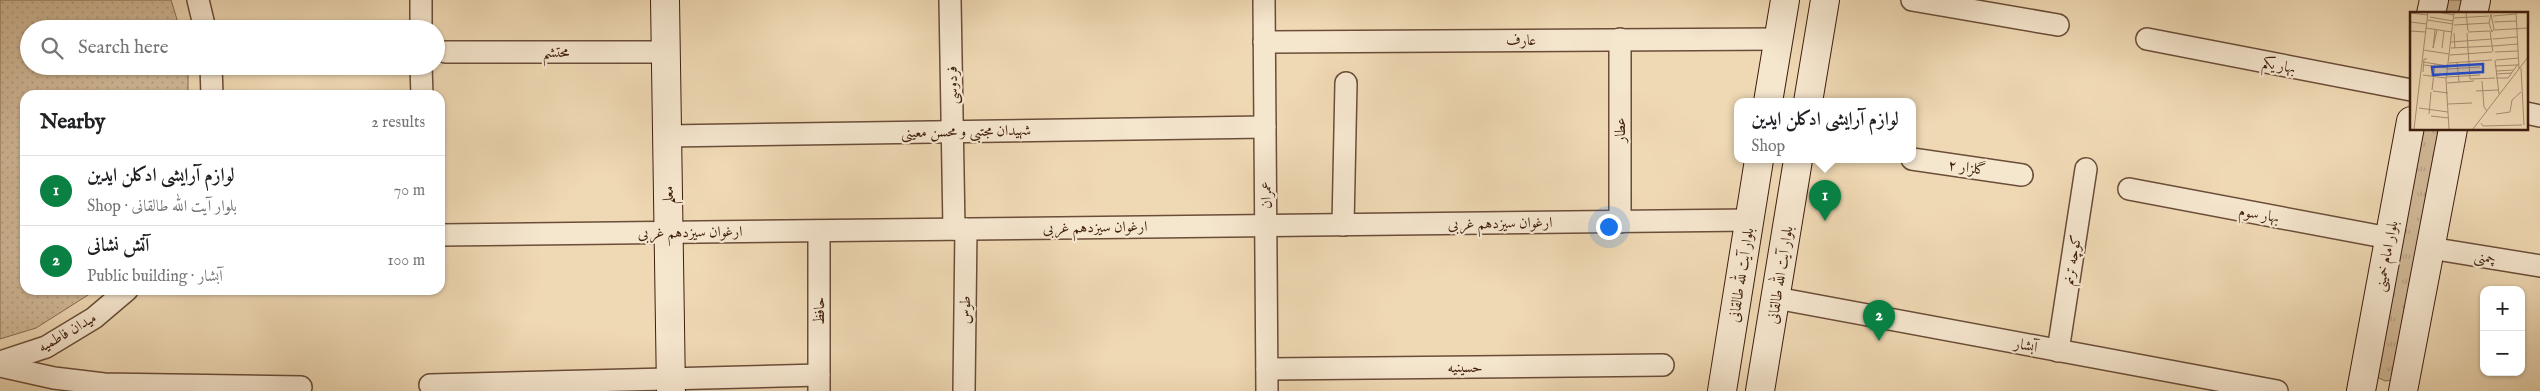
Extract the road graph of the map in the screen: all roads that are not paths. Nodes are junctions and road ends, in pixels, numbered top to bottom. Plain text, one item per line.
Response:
1 (198, 0) edge
2 (421, 0) edge
3 (665, 0) edge
4 (950, 0) edge
5 (1264, 0) edge
6 (1785, 0) edge
7 (1825, 0) edge
8 (1912, 0) edge
9 (203, 20) edge
10 (421, 20) edge
11 (2058, 24) dead end
12 (1620, 39) junction
13 (1778, 39) junction
14 (2146, 39) dead end
15 (1264, 42) junction
16 (446, 52) dead end
17 (666, 52) junction
18 (211, 75) edge
19 (421, 75) edge
20 (1346, 83) dead end
21 (212, 90) edge
22 (422, 90) edge
23 (2410, 90) edge
24 (1769, 98) edge
25 (1809, 98) edge
26 (1265, 127) junction
27 (2410, 127) edge
28 (2453, 130) edge
29 (954, 132) junction
30 (667, 136) junction
31 (1916, 160) edge
32 (1759, 163) edge
33 (1798, 163) edge
34 (2086, 169) dead end
35 (2022, 175) dead end
36 (2129, 189) dead end
37 (1750, 220) junction
38 (1620, 222) junction
39 (1343, 225) junction
40 (1266, 226) junction
41 (960, 229) junction
42 (820, 231) junction
43 (668, 232) junction
44 (445, 235) edge
45 (2390, 238) junction
46 (2430, 248) junction
47 (2540, 266) edge
48 (121, 295) edge
49 (1776, 298) junction
50 (1732, 334) junction
51 (1769, 339) junction
52 (2058, 351) junction
53 (0, 364) edge
54 (1662, 365) dead end
55 (1267, 369) junction
56 (819, 383) edge
57 (430, 385) dead end
58 (671, 385) edge
59 (301, 387) dead end
60 (964, 391) edge
61 (1267, 391) edge
62 (1722, 391) edge
63 (1760, 391) edge
64 (2276, 391) edge
65 (2361, 391) edge
66 (2404, 391) edge

1 - 9 street
2 - 10 street
3 - 17 street, معلم
4 - 29 street, فردوسی
5 - 15 street, عمران
6 - 13 street
7 - 25 street
8 - 11 street
12 - 13 street, عارف
12 - 15 street, عارف
12 - 38 street, عطار
13 - 24 street
14 - 23 street, بهار یکم
15 - 26 street, عمران
16 - 17 street, محتشم
17 - 30 street, معلم
18 - 21 street
19 - 22 street
20 - 39 street
26 - 29 street, شهیدان مجتبی و محسن معینی
26 - 40 street, عمران
27 - 45 street, بلوار امام خمینی
28 - 46 street
29 - 30 street, شهیدان مجتبی و محسن معینی
29 - 41 street, فردوسی
30 - 43 street, معلم
31 - 35 street, گلزار ۲
32 - 37 street, بلوار آیت لله طالقانی
33 - 49 street, بلوار آیت الله طالقانی
34 - 52 street, کوچه ترنم
36 - 45 street, بهار سوم
37 - 38 street, ارغوان سیزدهم غربی
37 - 50 street, بلوار آیت لله طالقانی
38 - 39 street, ارغوان سیزدهم غربی
39 - 40 street, ارغوان سیزدهم غربی
40 - 41 street, ارغوان سیزدهم غربی
40 - 55 street, عمران
41 - 42 street, ارغوان سیزدهم غربی
41 - 60 street, طوس
42 - 43 street, ارغوان سیزدهم غربی
42 - 56 street, حافظ
43 - 44 street, ارغوان سیزدهم غربی
43 - 58 street, معلم
45 - 65 street, بلوار امام خمینی
46 - 47 street, چمنی
46 - 66 street
48 - 53 street, میدان فاطمیه
49 - 51 street, بلوار آیت الله طالقانی
49 - 52 street, آبشار
50 - 51 street
50 - 62 street, بلوار آیت لله طالقانی
51 - 63 street, بلوار آیت الله طالقانی
52 - 64 street, آبشار
53 - 59 street
54 - 55 street, حسینیه
55 - 61 street, عمران
56 - 58 street
57 - 58 street

